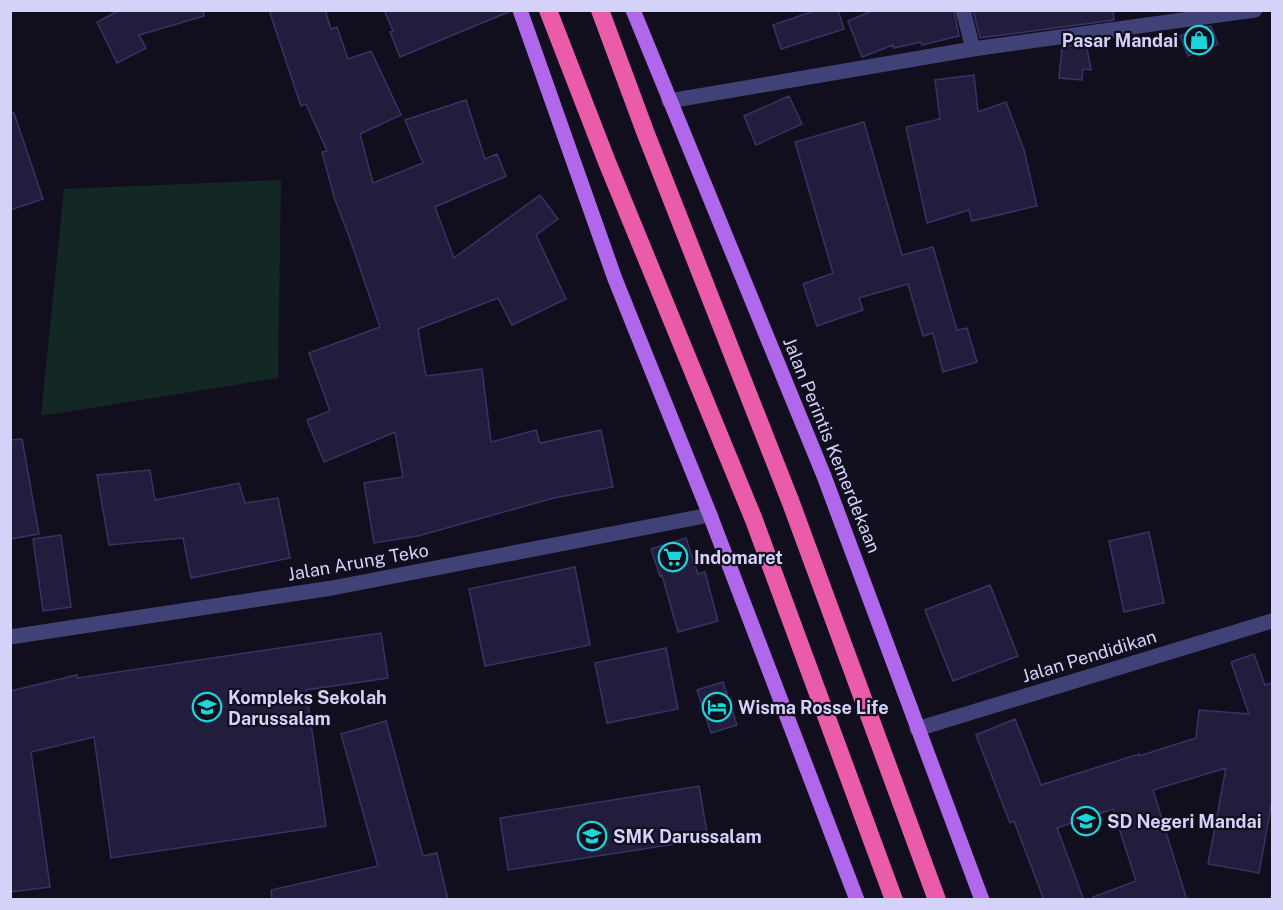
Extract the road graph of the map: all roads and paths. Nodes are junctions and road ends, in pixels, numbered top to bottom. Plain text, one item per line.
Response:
1 (520, 10) edge
2 (548, 10) edge
3 (600, 10) edge
4 (633, 10) edge
5 (963, 10) edge
6 (1255, 10) edge
7 (973, 49) junction
8 (669, 100) junction
9 (710, 515) junction
10 (1272, 621) edge
11 (10, 637) edge
12 (917, 729) junction
13 (857, 900) edge
14 (894, 900) edge
15 (937, 900) edge
16 (982, 900) edge

1 - 9 main road
2 - 14 highway
3 - 15 highway
4 - 8 main road, Jalan Perintis Kemerdekaan
5 - 7 street
6 - 7 street
7 - 8 street
8 - 12 main road, Jalan Perintis Kemerdekaan
9 - 11 street, Jalan Arung Teko
9 - 13 main road
10 - 12 street, Jalan Pendidikan
12 - 16 main road, Jalan Perintis Kemerdekaan

